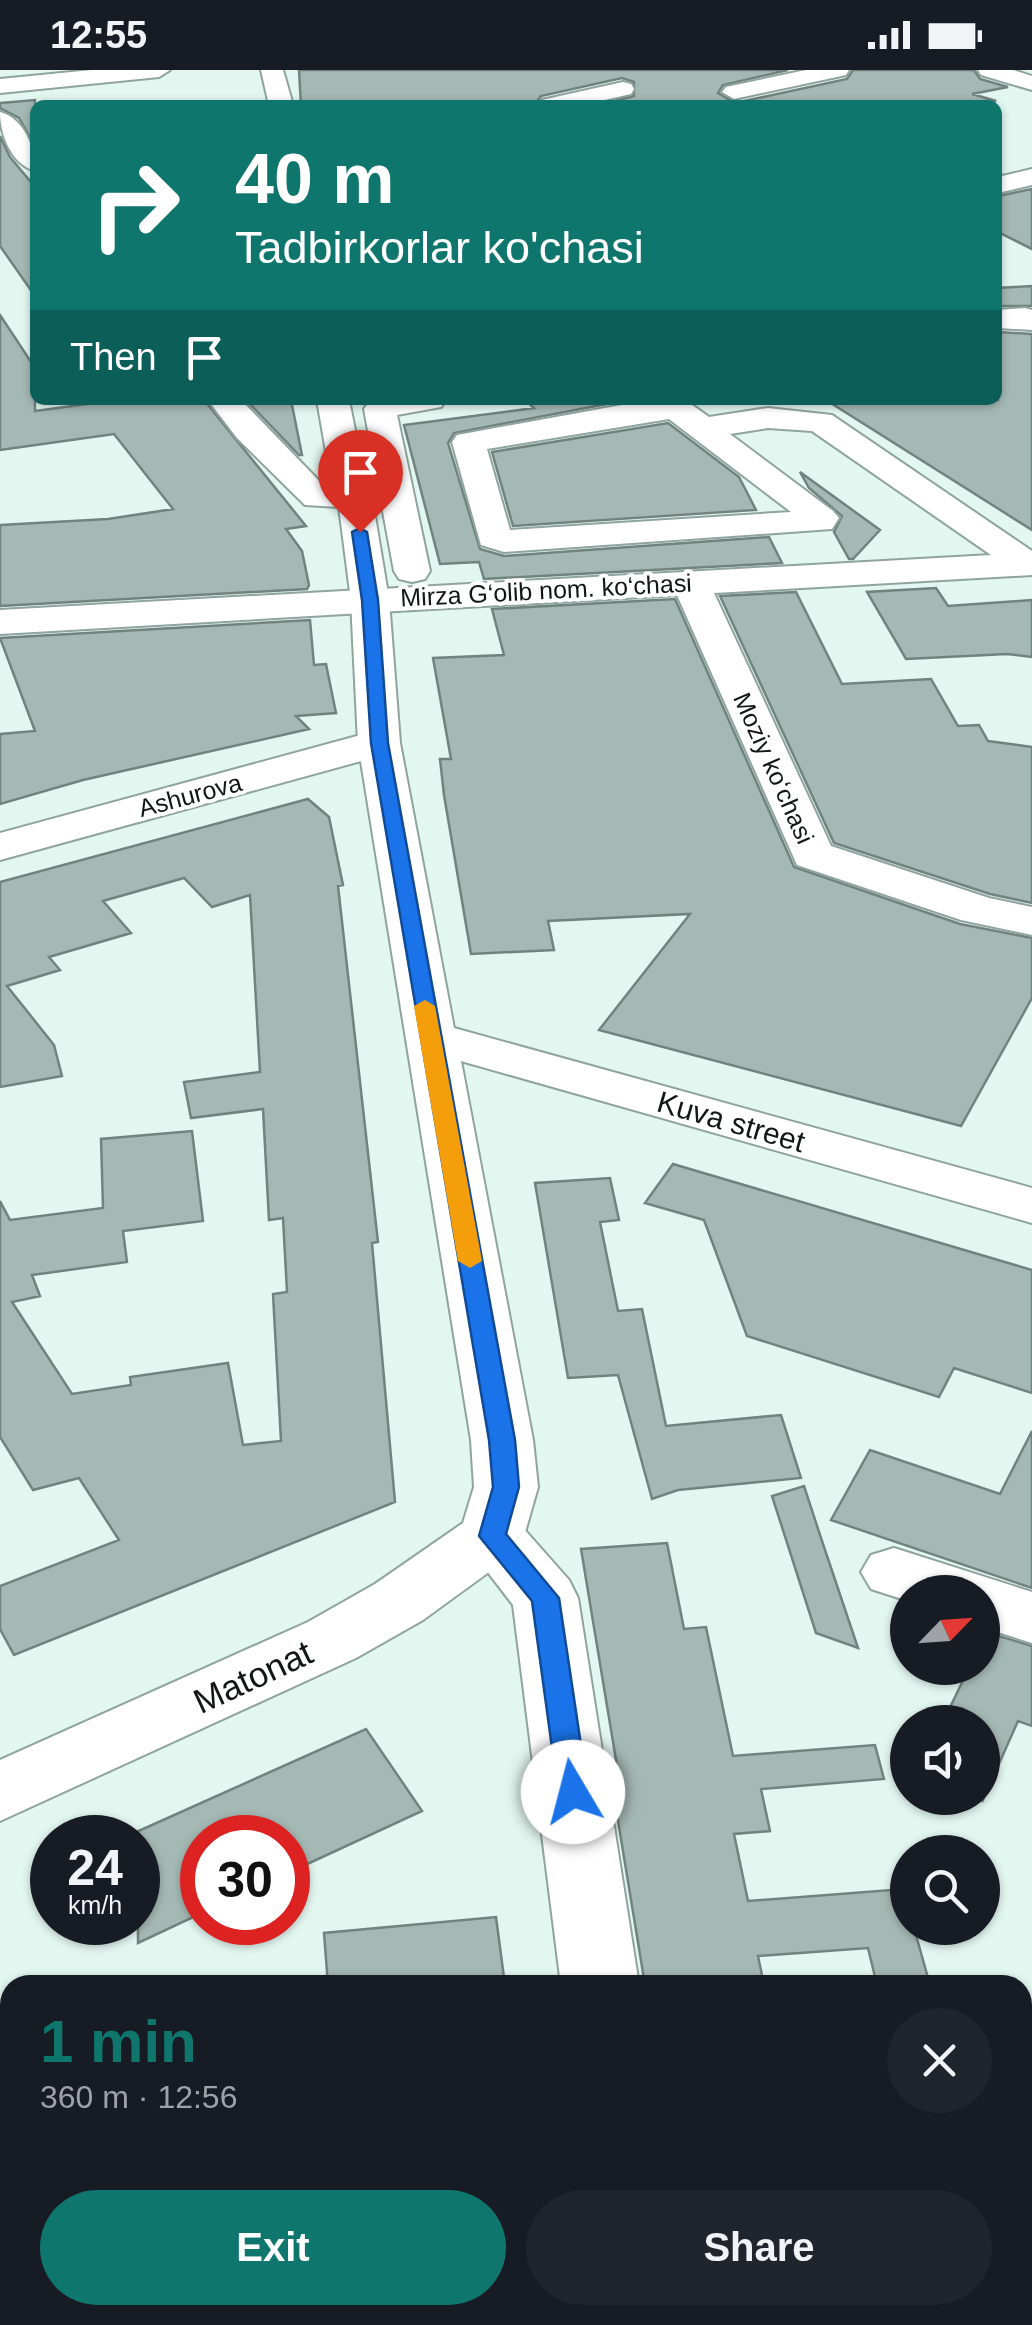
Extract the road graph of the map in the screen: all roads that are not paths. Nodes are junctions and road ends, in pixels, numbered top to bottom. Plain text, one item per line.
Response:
1 (155, 70) edge
2 (272, 70) edge
3 (838, 70) edge
4 (989, 70) edge
5 (805, 72) edge
6 (4, 81) edge
7 (1032, 83) edge
8 (623, 90) dead end
9 (734, 92) dead end
10 (280, 100) edge
11 (574, 100) edge
12 (0, 120) edge
13 (30, 158) edge
14 (1032, 178) edge
15 (1002, 185) edge
16 (228, 405) edge
17 (349, 407) edge
18 (755, 409) edge
19 (682, 412) edge
20 (482, 487) junction
21 (366, 493) junction
22 (1029, 564) edge
23 (969, 565) junction
24 (412, 571) dead end
25 (690, 582) junction
26 (370, 600) junction
27 (0, 622) edge
28 (380, 743) junction
29 (0, 847) edge
30 (1032, 920) edge
31 (430, 1037) junction
32 (1032, 1206) edge
33 (492, 1536) junction
34 (894, 1572) dead end
35 (903, 1575) edge
36 (1000, 1608) edge
37 (1032, 1618) edge
38 (0, 1792) edge
39 (599, 1975) edge

1 - 6 street
2 - 10 street
3 - 5 street
4 - 7 street
5 - 9 street
8 - 11 street
12 - 13 street
14 - 15 street
16 - 21 street
17 - 21 street
18 - 19 street
18 - 22 street
18 - 23 street
19 - 20 street
19 - 20 street
20 - 21 street
21 - 24 street
21 - 26 street
22 - 23 street, Mirza G‘olib nom. ko‘chasi
23 - 25 street, Mirza G‘olib nom. ko‘chasi
25 - 26 street, Mirza G‘olib nom. ko‘chasi
25 - 30 street, Moziy koʻchasi
26 - 27 street, Mirza G‘olib nom. ko‘chasi
26 - 28 street
28 - 29 street, Ashurova
28 - 31 street
31 - 32 street, Kuva street
31 - 33 street
33 - 38 street, Matonat
33 - 39 street
34 - 35 street
36 - 37 street

